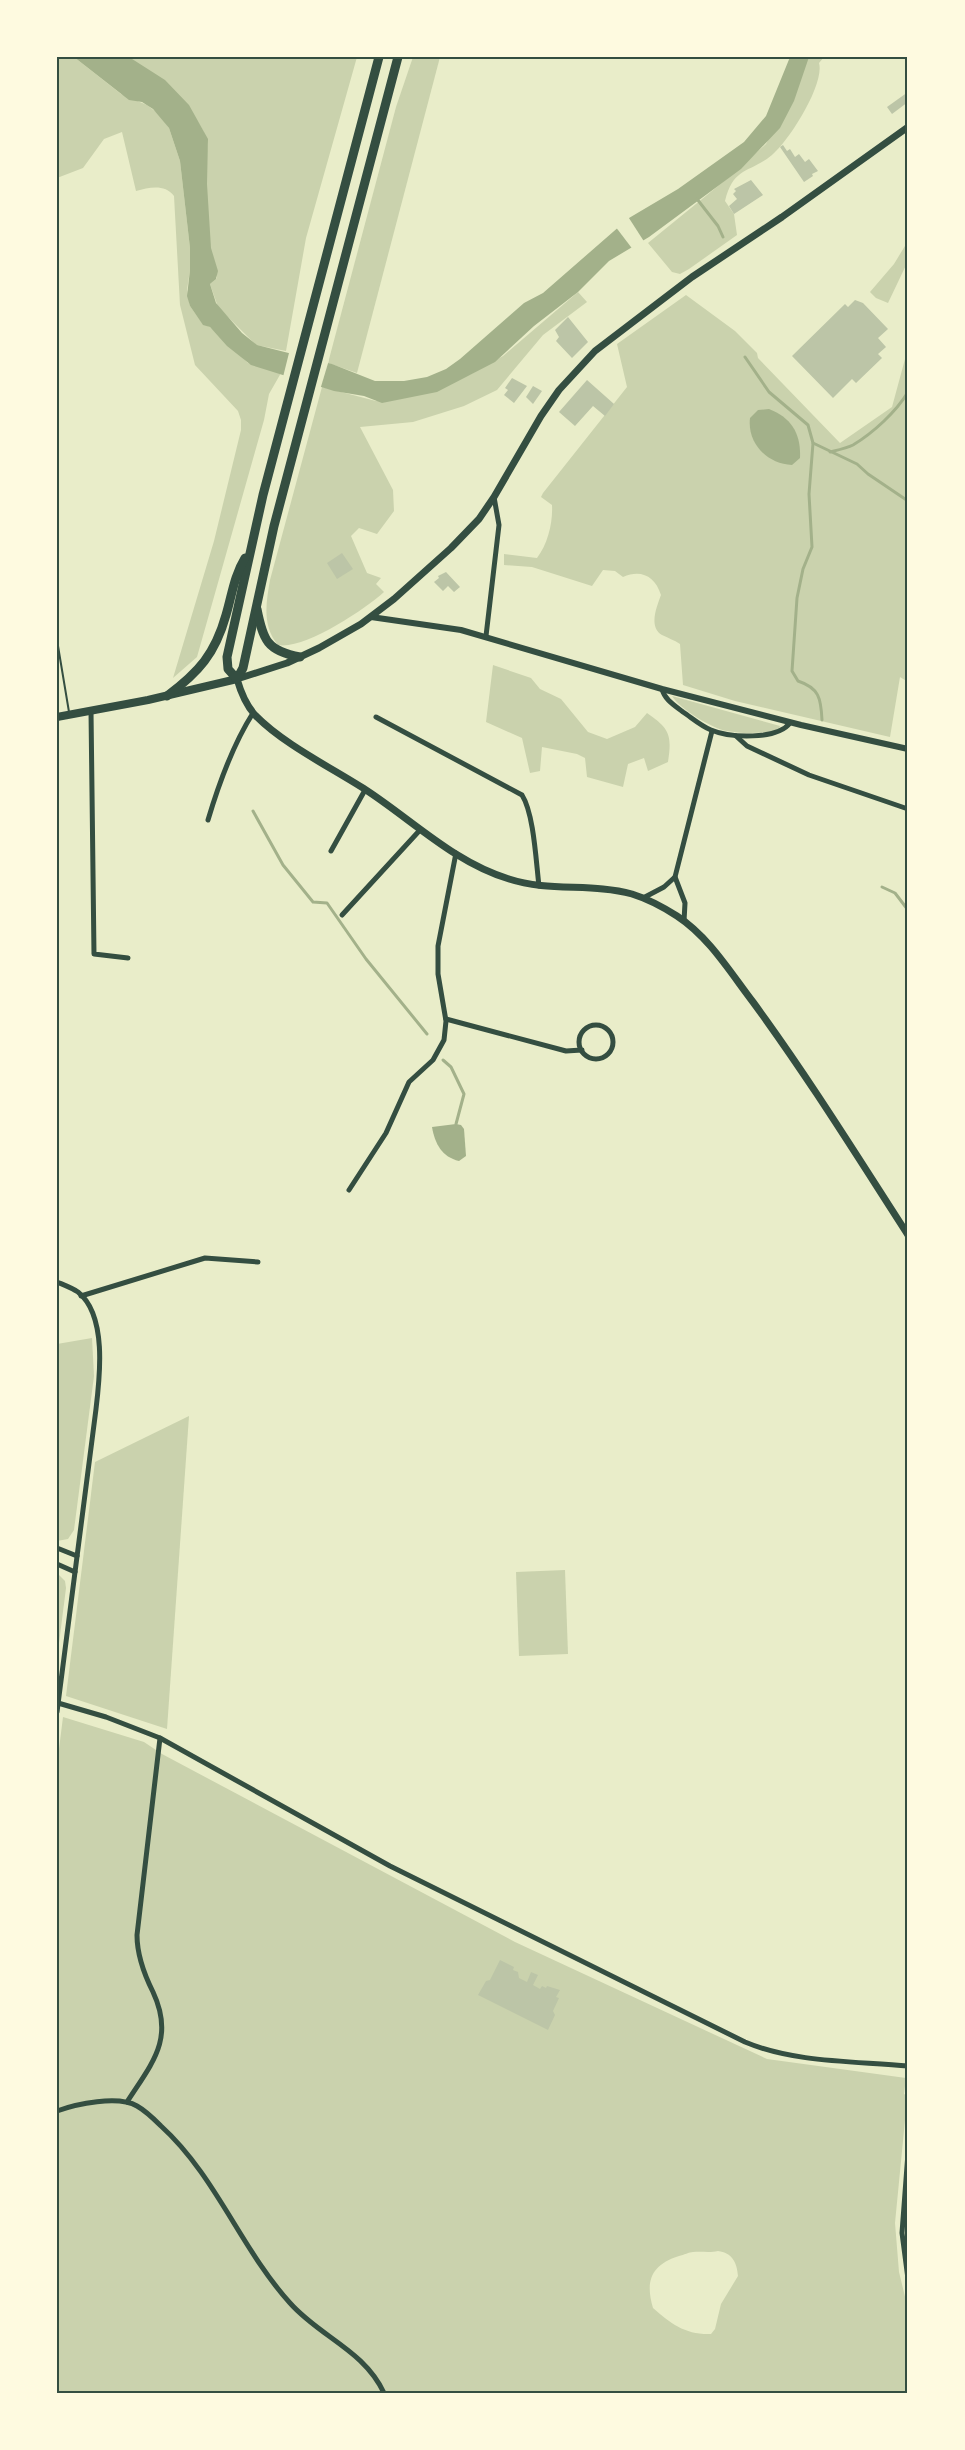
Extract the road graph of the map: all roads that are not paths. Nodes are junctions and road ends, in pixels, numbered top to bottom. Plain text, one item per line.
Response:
1 (379, 57) edge
2 (399, 57) edge
3 (908, 128) edge
4 (494, 497) junction
5 (248, 554) junction
6 (255, 603) junction
7 (371, 617) junction
8 (486, 636) junction
9 (57, 640) edge
10 (300, 657) junction
11 (237, 679) junction
12 (662, 689) junction
13 (167, 696) junction
14 (91, 711) junction
15 (253, 713) junction
16 (69, 714) junction
17 (57, 717) edge
18 (376, 717) dead end
19 (790, 723) junction
20 (712, 731) junction
21 (736, 736) junction
22 (908, 749) edge
23 (365, 790) junction
24 (908, 809) edge
25 (208, 820) dead end
26 (420, 830) junction
27 (331, 851) dead end
28 (456, 853) junction
29 (675, 877) junction
30 (539, 886) junction
31 (642, 898) junction
32 (342, 915) dead end
33 (684, 921) junction
34 (128, 958) dead end
35 (446, 1019) junction
36 (582, 1050) junction
37 (350, 1190) dead end
38 (908, 1235) edge
39 (258, 1262) dead end
40 (58, 1283) edge
41 (81, 1296) junction
42 (57, 1548) edge
43 (77, 1556) junction
44 (57, 1564) edge
45 (75, 1572) junction
46 (58, 1704) edge
47 (57, 1712) edge
48 (160, 1738) junction
49 (908, 2066) edge
50 (127, 2102) junction
51 (57, 2111) edge
52 (908, 2153) edge
53 (908, 2279) edge
54 (384, 2393) edge

1 - 5 highway
2 - 6 highway
3 - 4 main road
4 - 7 main road
4 - 8 street
5 - 11 highway
5 - 13 highway
6 - 10 highway
6 - 11 highway
7 - 8 street
7 - 10 main road
8 - 12 street
9 - 16 lane
10 - 11 main road
11 - 13 highway
11 - 15 main road
12 - 19 street
12 - 20 street
13 - 14 highway
14 - 16 highway
14 - 34 street
15 - 23 main road
15 - 25 street
16 - 17 highway
18 - 30 street
19 - 21 street
19 - 22 street
20 - 21 street
20 - 29 street
21 - 24 street
23 - 26 main road
23 - 27 street
26 - 28 main road
26 - 32 street
28 - 30 main road
28 - 35 street
29 - 31 street
29 - 33 street
30 - 31 main road
31 - 33 main road
33 - 38 main road
35 - 36 street
35 - 37 street
36 - 36 street
39 - 41 street
40 - 41 street
41 - 43 street
42 - 43 street
43 - 45 street
44 - 45 street
45 - 46 street
46 - 47 street
46 - 48 street
48 - 49 street
48 - 50 street
50 - 51 street
50 - 54 street
52 - 53 street

